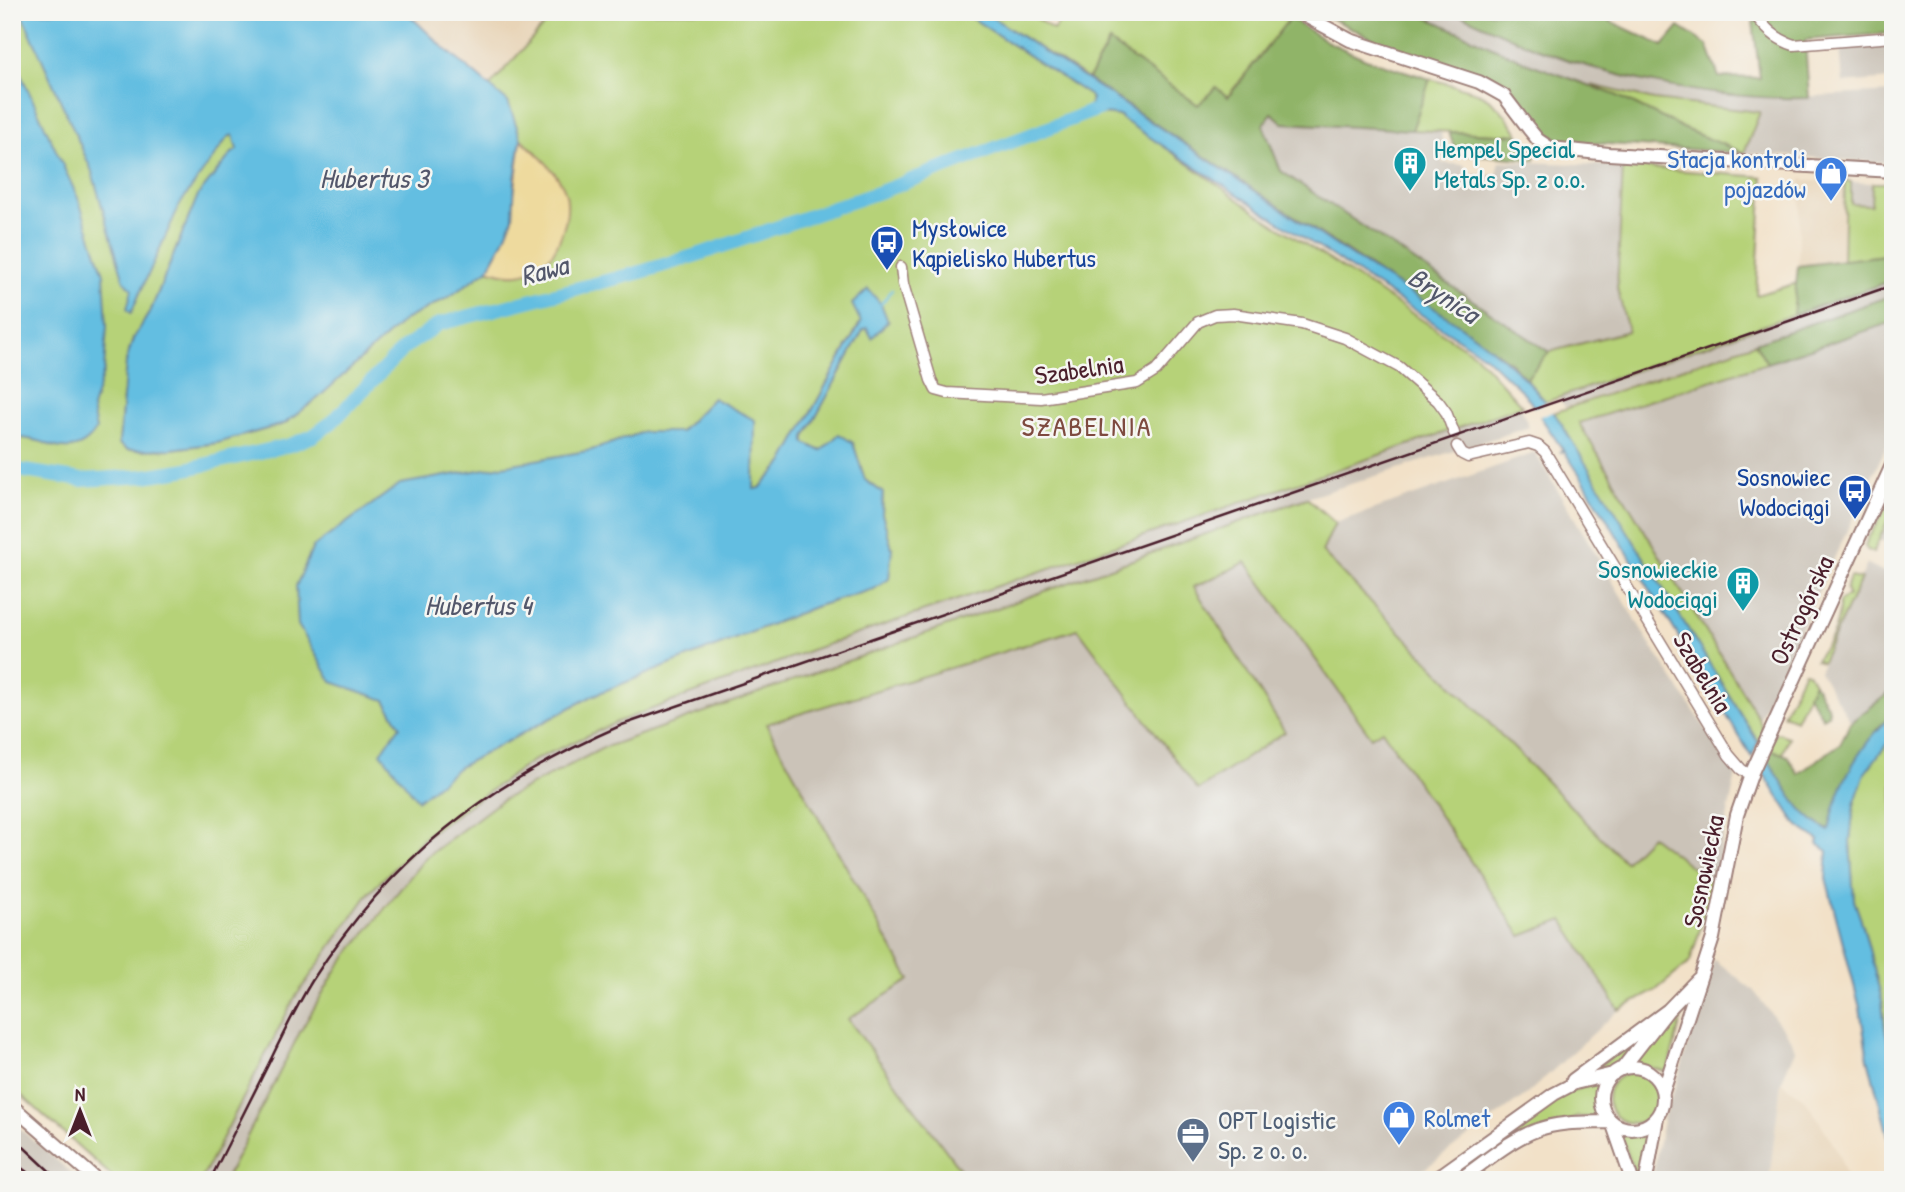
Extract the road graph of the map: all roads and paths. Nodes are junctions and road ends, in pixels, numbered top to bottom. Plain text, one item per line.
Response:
1 (1298, 12) edge
2 (1753, 12) edge
3 (1893, 37) edge
4 (1893, 171) edge
5 (901, 267) dead end
6 (1454, 433) dead end
7 (1457, 446) dead end
8 (1893, 463) edge
9 (1752, 774) junction
10 (1701, 976) junction
11 (1668, 1010) junction
12 (1617, 1071) junction
13 (1663, 1091) junction
14 (1554, 1094) junction
15 (12, 1106) edge
16 (1657, 1118) junction
17 (1612, 1122) junction
18 (97, 1180) edge
19 (1434, 1180) edge
20 (1460, 1180) edge
21 (1632, 1180) edge
22 (1646, 1180) edge

1 - 4 street
2 - 3 street
5 - 6 street, Szabelnia
7 - 9 street, Szabelnia
8 - 9 street, Ostrogórska
9 - 10 street, Sosnowiecka
10 - 11 street, Sosnowiecka
10 - 13 street, Sosnowiecka
11 - 12 street, Sosnowiecka
11 - 14 street
12 - 13 street
12 - 14 street
12 - 17 street, Sosnowiecka
13 - 16 street, Sosnowiecka
14 - 19 street
15 - 18 street
16 - 17 street
16 - 22 street, Sosnowiecka
17 - 20 street
17 - 21 street, Sosnowiecka

